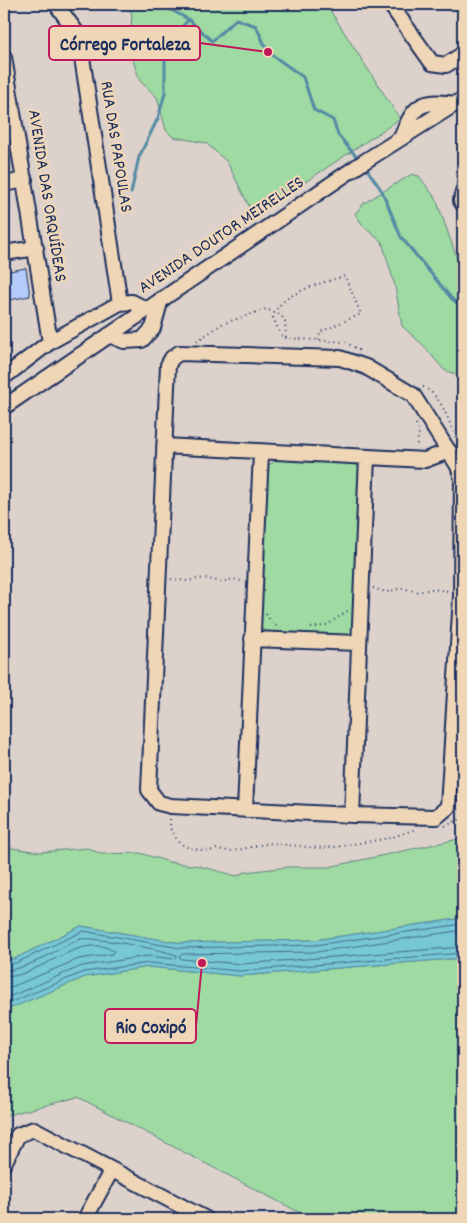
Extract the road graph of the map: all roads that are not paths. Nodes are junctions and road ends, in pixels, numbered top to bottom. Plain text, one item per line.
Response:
1 (56, 4) edge
2 (390, 4) edge
3 (463, 54) edge
4 (4, 57) edge
5 (459, 101) edge
6 (9, 118) edge
7 (25, 180) junction
8 (4, 184) edge
9 (463, 191) edge
10 (463, 204) edge
11 (36, 248) junction
12 (4, 253) edge
13 (161, 299) junction
14 (120, 303) junction
15 (146, 310) junction
16 (109, 335) junction
17 (50, 342) junction
18 (4, 377) edge
19 (4, 408) edge
20 (164, 446) junction
21 (449, 451) junction
22 (261, 452) junction
23 (367, 457) junction
24 (462, 566) edge
25 (462, 618) edge
26 (252, 639) junction
27 (358, 644) junction
28 (245, 810) junction
29 (352, 815) junction
30 (4, 1164) edge
31 (111, 1171) junction
32 (197, 1217) edge
33 (85, 1219) edge

1 - 14 street, RUA DAS PAPOULAS
2 - 3 street
4 - 6 street, AVENIDA DAS ORQUÍDEAS
5 - 13 street, AVENIDA DOUTOR MEIRELLES
6 - 7 street, AVENIDA DAS ORQUÍDEAS
7 - 8 street
7 - 11 street, AVENIDA DAS ORQUÍDEAS
9 - 10 street
11 - 12 street
11 - 17 street, AVENIDA DAS ORQUÍDEAS
13 - 15 street, AVENIDA DOUTOR MEIRELLES
13 - 16 street
14 - 15 street
14 - 17 street
15 - 16 street, AVENIDA DOUTOR MEIRELLES
16 - 19 street, AVENIDA DOUTOR MEIRELLES
17 - 18 street
20 - 21 street
20 - 22 street
20 - 28 street
21 - 23 street
21 - 24 street
22 - 23 street
22 - 26 street
23 - 27 street
24 - 25 street
25 - 29 street
26 - 27 street
26 - 28 street
27 - 29 street
28 - 29 street
30 - 31 street
31 - 32 street
31 - 33 street

